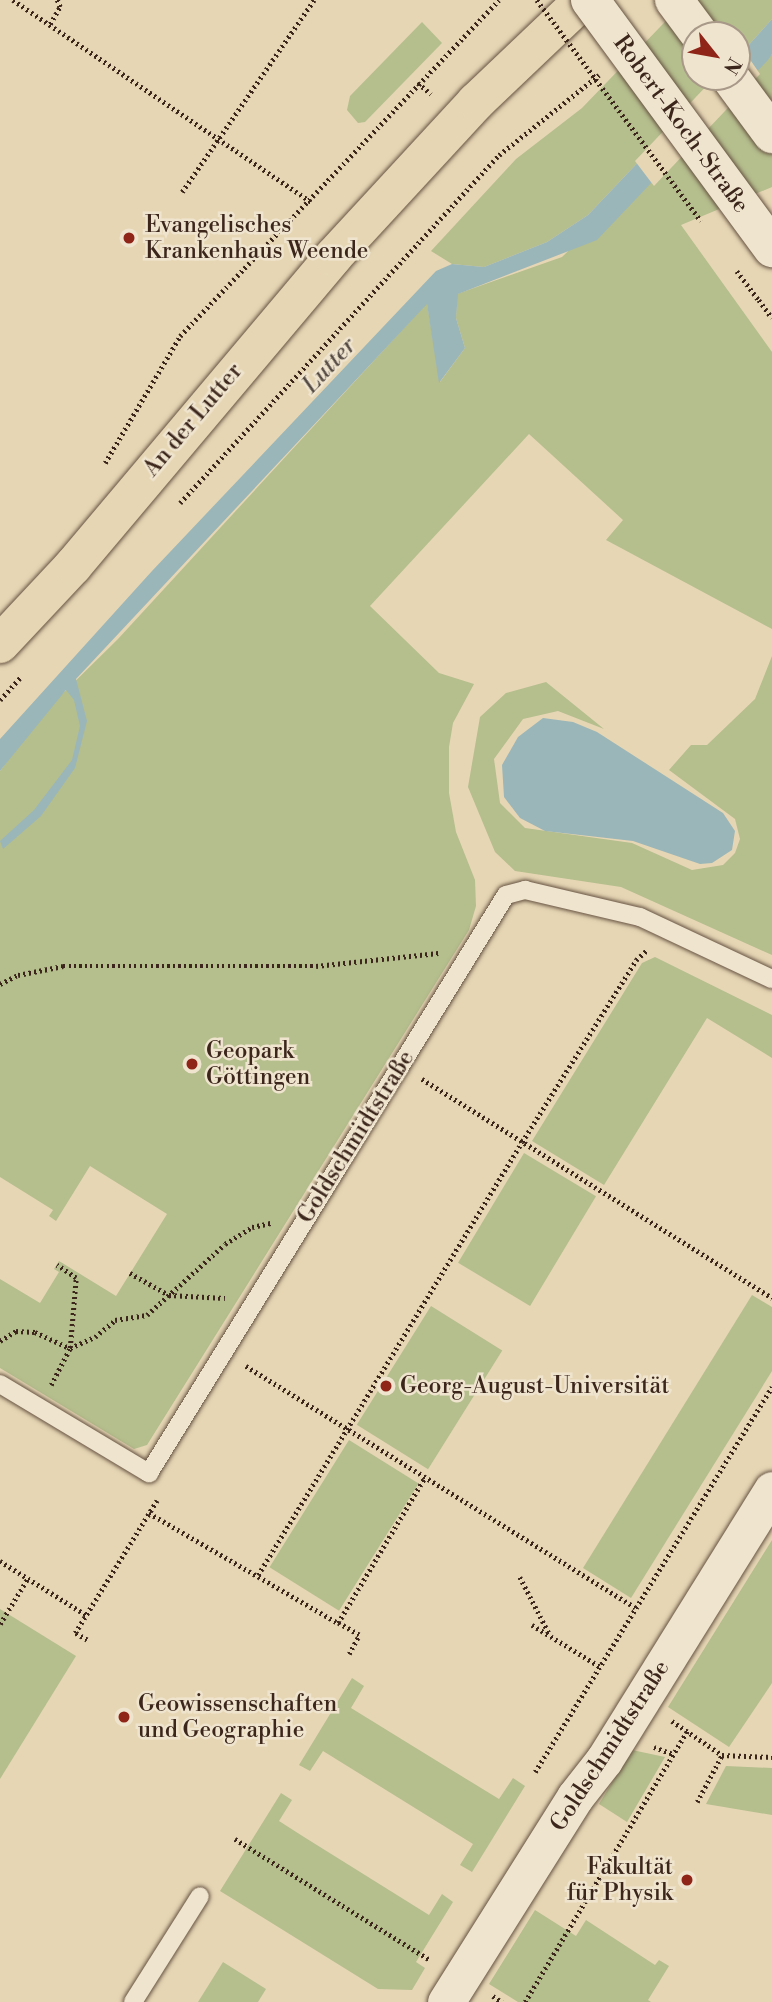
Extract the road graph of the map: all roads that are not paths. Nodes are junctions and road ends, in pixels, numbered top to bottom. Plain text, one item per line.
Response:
1 (583, 0) edge
2 (590, 0) edge
3 (598, 0) edge
4 (674, 0) edge
5 (690, 21) edge
6 (740, 91) edge
7 (772, 134) edge
8 (388, 197) junction
9 (772, 248) edge
10 (0, 644) edge
11 (772, 979) edge
12 (0, 1384) edge
13 (772, 1490) edge
14 (200, 1896) dead end
15 (454, 1989) edge
16 (133, 2002) edge

1 - 8 main road, An der Lutter
2 - 9 street, Robert-Koch-Straße, bridge
3 - 8 main road, An der Lutter
4 - 5 street
6 - 7 street
8 - 10 main road, An der Lutter
11 - 12 lane, Goldschmidtstraße
13 - 15 street, Goldschmidtstraße
14 - 16 lane

